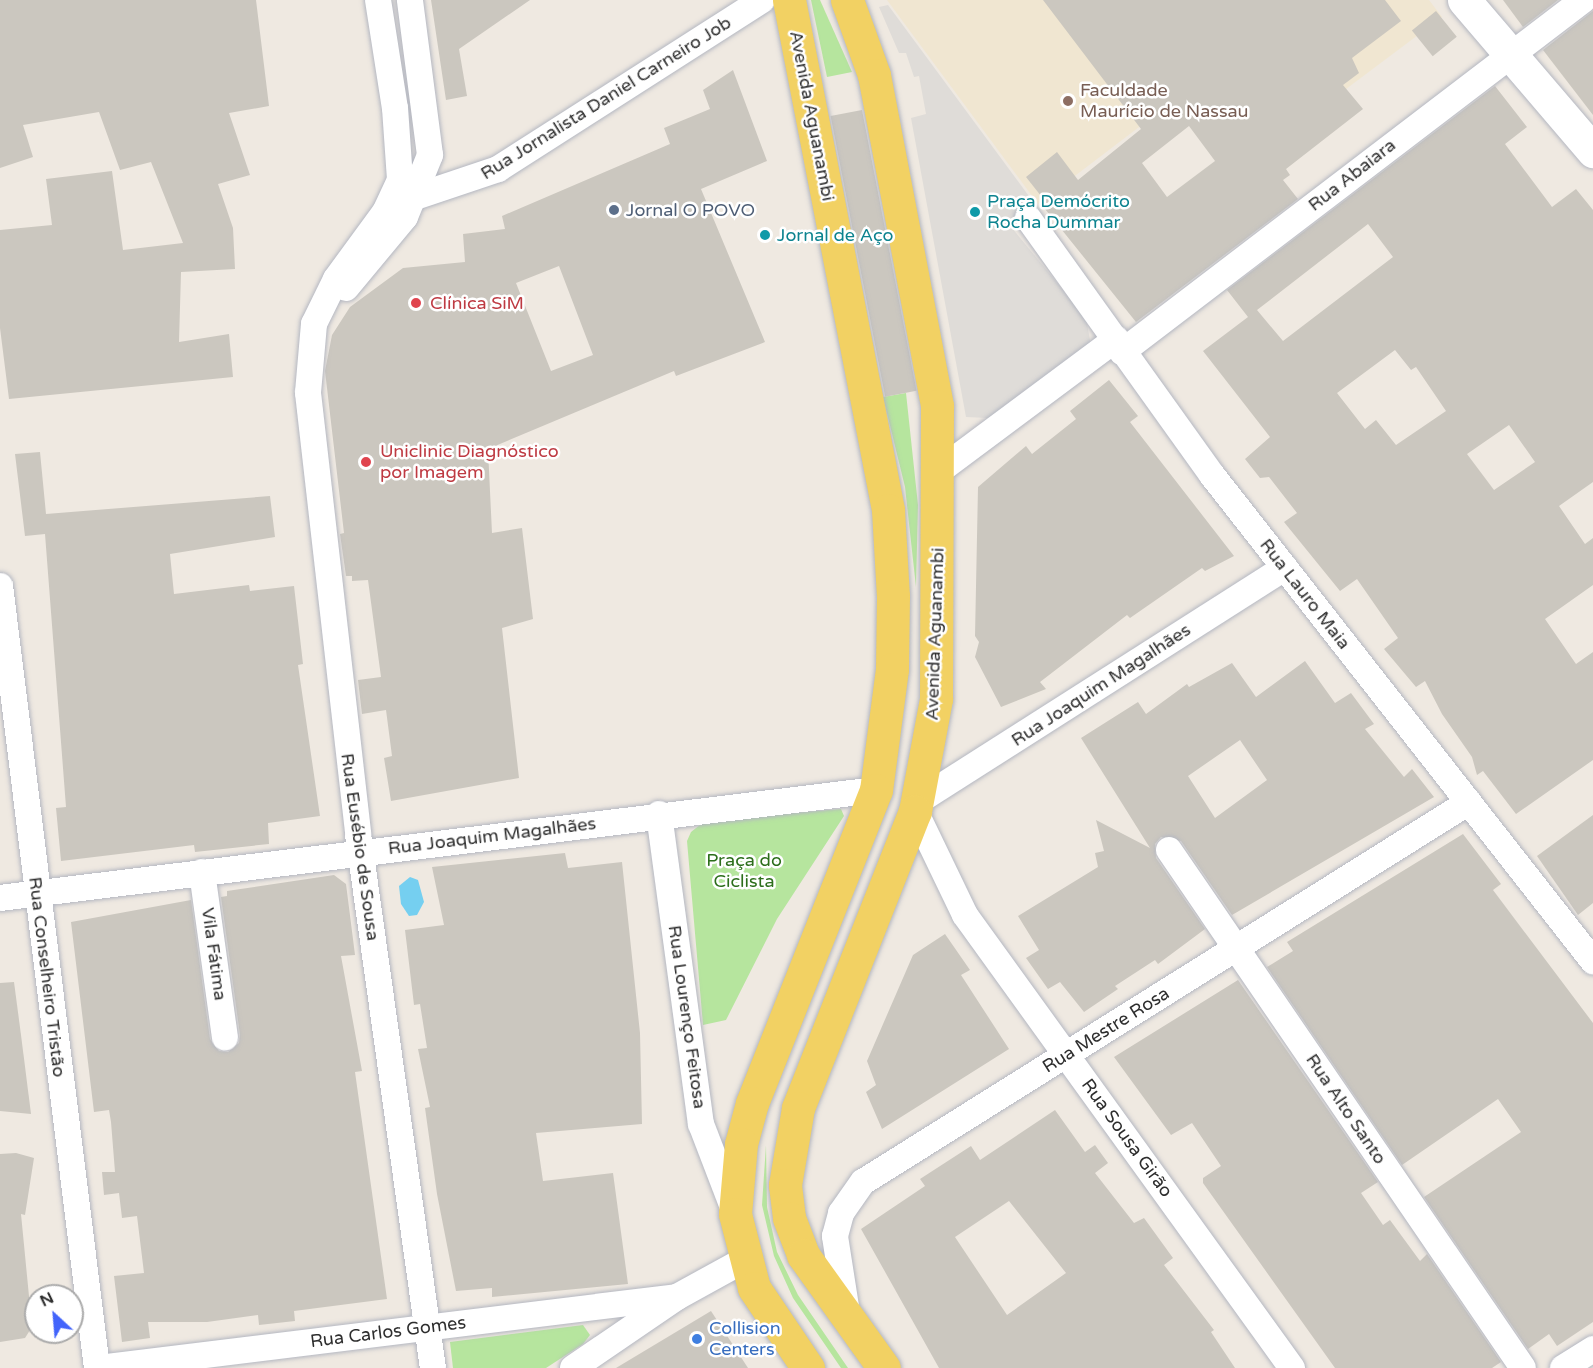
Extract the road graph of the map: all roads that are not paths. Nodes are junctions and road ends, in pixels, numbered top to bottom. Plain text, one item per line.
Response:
1 (378, 0) edge
2 (410, 0) edge
3 (762, 0) edge
4 (789, 0) edge
5 (847, 0) edge
6 (1464, 0) edge
7 (1583, 0) edge
8 (1508, 54) junction
9 (419, 59) junction
10 (388, 66) junction
11 (1593, 151) edge
12 (412, 198) junction
13 (1028, 218) dead end
14 (314, 324) junction
15 (1119, 345) junction
16 (939, 471) junction
17 (1285, 568) junction
18 (0, 586) edge
19 (876, 790) junction
20 (1469, 802) junction
21 (916, 806) junction
22 (659, 814) junction
23 (1169, 850) dead end
24 (360, 854) junction
25 (202, 872) junction
26 (37, 893) junction
27 (0, 898) edge
28 (1237, 951) junction
29 (1593, 962) edge
30 (225, 1037) dead end
31 (1066, 1053) junction
32 (735, 1214) junction
33 (746, 1260) junction
34 (676, 1297) junction
35 (847, 1315) junction
36 (426, 1327) junction
37 (98, 1368) edge
38 (433, 1368) edge
39 (573, 1368) edge
40 (808, 1368) edge
41 (884, 1368) edge
42 (1292, 1368) edge
43 (1523, 1368) edge

1 - 10 street, Rua Eusébio de Sousa
2 - 9 street
3 - 12 street, Rua Jornalista Daniel Carneiro Job
4 - 19 main road, Avenida Aguanambi
5 - 16 main road, Avenida Aguanambi
6 - 8 main road
7 - 8 street, Rua Abaiara
8 - 11 main road
8 - 15 street, Rua Abaiara
9 - 10 street
9 - 12 street
10 - 14 street, Rua Eusébio de Sousa
12 - 14 street
13 - 15 street, Rua Lauro Maia
14 - 24 street, Rua Eusébio de Sousa
15 - 16 street, Rua Abaiara
15 - 17 street, Rua Lauro Maia
16 - 21 main road, Avenida Aguanambi
17 - 20 street, Rua Lauro Maia
17 - 21 street, Rua Joaquim Magalhães
18 - 26 street, Rua Conselheiro Tristão
19 - 22 street, Rua Joaquim Magalhães
19 - 32 main road, Avenida Aguanambi
20 - 28 street, Rua Mestre Rosa
20 - 29 street, Rua Lauro Maia
21 - 31 street, Rua Sousa Girão
21 - 35 main road, Avenida Aguanambi
22 - 24 street, Rua Joaquim Magalhães
22 - 32 street, Rua Lourenço Feitosa
23 - 28 street, Rua Alto Santo
24 - 25 street, Rua Joaquim Magalhães
24 - 36 street, Rua Eusébio de Sousa
25 - 26 street, Rua Joaquim Magalhães
25 - 30 street, Vila Fátima
26 - 27 street, Rua Joaquim Magalhães
26 - 37 street, Rua Conselheiro Tristão
28 - 31 street, Rua Mestre Rosa
28 - 43 street, Rua Alto Santo
31 - 35 street, Rua Mestre Rosa
31 - 42 street, Rua Sousa Girão
32 - 33 main road, Avenida Aguanambi
33 - 34 street
33 - 40 main road, Avenida Aguanambi
34 - 36 street, Rua Carlos Gomes
34 - 39 street
35 - 41 main road, Avenida Aguanambi
36 - 37 street, Rua Carlos Gomes
36 - 38 street, Rua Eusébio de Sousa

